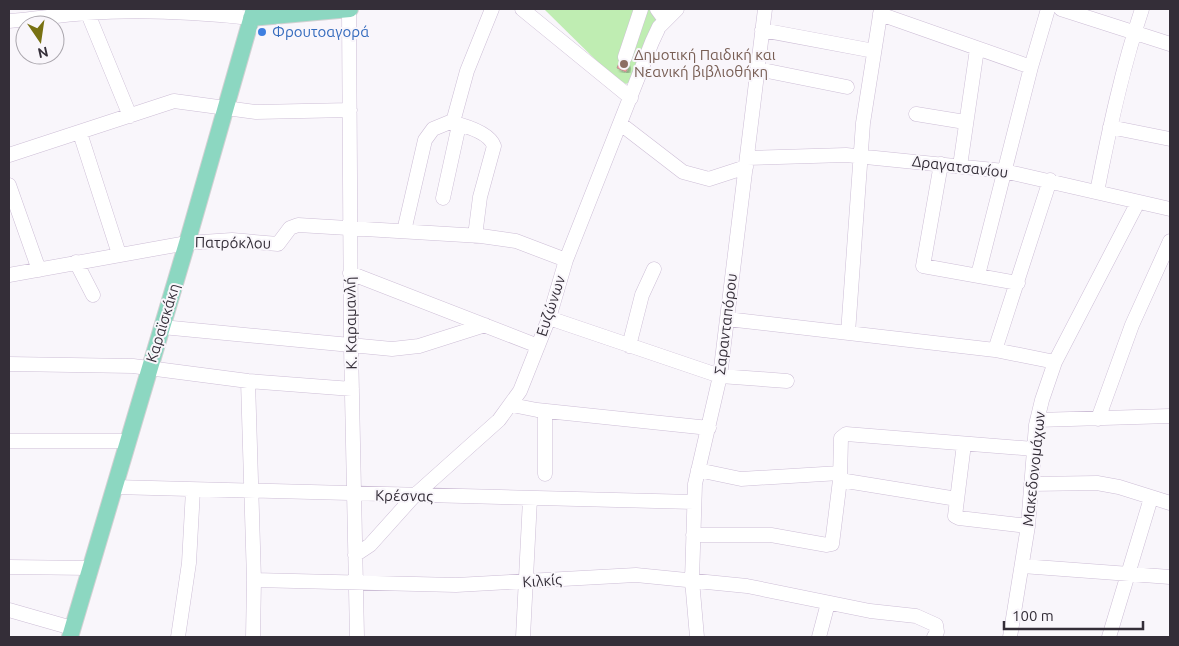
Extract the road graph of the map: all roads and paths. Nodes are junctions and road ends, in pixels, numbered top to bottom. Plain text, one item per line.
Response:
1 (349, 9) edge
2 (492, 9) edge
3 (523, 9) edge
4 (641, 9) edge
5 (677, 9) edge
6 (765, 9) edge
7 (1048, 9) edge
8 (1061, 9) edge
9 (1142, 9) edge
10 (86, 11) edge
11 (881, 11) edge
12 (252, 14) edge
13 (661, 14) edge
14 (9, 21) edge
15 (762, 30) junction
16 (1134, 32) junction
17 (1170, 44) edge
18 (977, 49) junction
19 (874, 51) junction
20 (625, 57) dead end
21 (758, 68) junction
22 (1031, 68) junction
23 (847, 87) dead end
24 (631, 98) junction
25 (224, 108) junction
26 (350, 110) junction
27 (916, 114) dead end
28 (130, 116) junction
29 (965, 122) junction
30 (456, 123) junction
31 (622, 125) junction
32 (1110, 126) junction
33 (80, 132) junction
34 (1170, 139) edge
35 (9, 155) edge
36 (861, 156) junction
37 (746, 162) junction
38 (941, 164) junction
39 (960, 166) junction
40 (1004, 171) junction
41 (1050, 180) junction
42 (9, 184) edge
43 (1097, 192) junction
44 (443, 198) dead end
45 (1138, 202) junction
46 (1170, 209) edge
47 (350, 227) junction
48 (404, 231) junction
49 (475, 236) junction
50 (1170, 241) edge
51 (187, 243) junction
52 (119, 254) junction
53 (566, 260) junction
54 (76, 262) junction
55 (654, 269) dead end
56 (39, 270) junction
57 (350, 273) junction
58 (9, 275) edge
59 (978, 275) junction
60 (1018, 283) junction
61 (93, 295) dead end
62 (549, 318) junction
63 (727, 319) junction
64 (484, 325) junction
65 (162, 327) junction
66 (848, 333) junction
67 (351, 346) junction
68 (538, 346) junction
69 (628, 346) junction
70 (995, 350) junction
71 (1055, 362) junction
72 (9, 364) edge
73 (150, 367) junction
74 (720, 376) junction
75 (248, 380) junction
76 (788, 381) dead end
77 (352, 389) junction
78 (512, 405) junction
79 (545, 411) junction
80 (1170, 416) edge
81 (1098, 419) junction
82 (1037, 420) junction
83 (709, 428) junction
84 (9, 441) edge
85 (128, 441) junction
86 (964, 444) junction
87 (1034, 449) junction
88 (698, 470) junction
89 (545, 474) dead end
90 (840, 476) junction
91 (1031, 484) junction
92 (114, 488) junction
93 (193, 490) junction
94 (251, 492) junction
95 (353, 495) junction
96 (414, 496) junction
97 (1151, 498) junction
98 (530, 499) junction
99 (957, 499) junction
100 (694, 502) junction
101 (1170, 503) edge
102 (1028, 526) junction
103 (693, 535) junction
104 (355, 555) junction
105 (1022, 566) junction
106 (9, 567) edge
107 (90, 568) junction
108 (1128, 574) junction
109 (1170, 577) edge
110 (254, 580) junction
111 (692, 580) junction
112 (525, 582) junction
113 (356, 583) junction
114 (828, 603) junction
115 (9, 610) edge
116 (71, 633) edge
117 (1009, 634) edge
118 (178, 637) edge
119 (253, 637) edge
120 (357, 637) edge
121 (523, 637) edge
122 (697, 637) edge
123 (819, 637) edge
124 (934, 637) edge
125 (1109, 637) edge

1 - 12 main road
1 - 26 street, Κ. Καραμανλή
2 - 30 street
3 - 24 street
4 - 20 street
5 - 13 street, Ευζώνων
6 - 15 street, Σαρανταπόρου
7 - 22 street
8 - 16 street
9 - 16 street
10 - 12 street
10 - 14 street
10 - 28 street
11 - 18 street
11 - 19 street
12 - 25 main road, Καραϊσκάκη
13 - 24 street, Ευζώνων
15 - 19 street
15 - 21 street, Σαρανταπόρου
16 - 17 street
16 - 32 street
18 - 22 street
18 - 29 street
19 - 36 street
21 - 23 street
21 - 37 street, Σαρανταπόρου
22 - 40 street
24 - 31 street, Ευζώνων
25 - 26 street
25 - 28 street
25 - 51 main road, Καραϊσκάκη
26 - 47 street, Κ. Καραμανλή
27 - 29 street
28 - 33 street
29 - 39 street
30 - 44 street
30 - 48 street
30 - 49 street
31 - 37 street, Δραγατσανίου
31 - 53 street, Ευζώνων
32 - 34 street
32 - 43 street
33 - 35 street
33 - 52 street
36 - 37 street, Δραγατσανίου
36 - 38 street, Δραγατσανίου
36 - 66 street
37 - 63 street, Σαρανταπόρου
38 - 39 street, Δραγατσανίου
38 - 59 street
39 - 40 street, Δραγατσανίου
40 - 41 street, Δραγατσανίου
40 - 59 street
41 - 43 street, Δραγατσανίου
41 - 60 street
42 - 56 street
43 - 45 street, Δραγατσανίου
45 - 46 street, Δραγατσανίου
45 - 71 street, Μακεδονομάχων
47 - 48 street, Πατρόκλου
47 - 51 street, Πατρόκλου
47 - 57 street, Κ. Καραμανλή
48 - 49 street, Πατρόκλου
49 - 53 street, Πατρόκλου
50 - 81 street
51 - 52 street, Πατρόκλου
51 - 65 main road, Καραϊσκάκη
52 - 54 street, Πατρόκλου
53 - 62 street, Ευζώνων
54 - 56 street, Πατρόκλου
54 - 61 street
55 - 69 street
56 - 58 street, Πατρόκλου
57 - 64 street
57 - 67 street, Κ. Καραμανλή
59 - 60 street
60 - 70 street
62 - 68 street, Ευζώνων
62 - 69 street
63 - 66 street
63 - 74 street, Σαρανταπόρου
64 - 67 street
64 - 68 street
65 - 67 street
65 - 73 main road, Καραϊσκάκη
66 - 70 street
67 - 77 street, Κ. Καραμανλή
68 - 78 street, Ευζώνων
69 - 74 street
70 - 71 street
71 - 82 street, Μακεδονομάχων
72 - 73 street
73 - 75 street
73 - 85 main road, Καραϊσκάκη
74 - 76 street
74 - 83 street, Σαρανταπόρου
75 - 77 street
75 - 94 street
77 - 95 street, Κ. Καραμανλή
78 - 79 street
78 - 96 street, Ευζώνων
79 - 83 street
79 - 89 street
80 - 81 street
81 - 82 street
82 - 87 street, Μακεδονομάχων
83 - 88 street, Σαρανταπόρου
84 - 85 street
85 - 92 main road, Καραϊσκάκη
86 - 87 street
86 - 90 street
86 - 99 street
87 - 91 street, Μακεδονομάχων
88 - 90 street
88 - 100 street, Σαρανταπόρου
90 - 99 street
90 - 103 street
91 - 97 street
91 - 102 street, Μακεδονομάχων
92 - 93 street, Κρέσνας
92 - 107 main road, Καραϊσκάκη
93 - 94 street, Κρέσνας
93 - 118 street
94 - 95 street, Κρέσνας
94 - 110 street
95 - 96 street, Κρέσνας
95 - 104 street, Κ. Καραμανλή
96 - 98 street, Κρέσνας
96 - 104 street, Ευζώνων
97 - 101 street
97 - 108 street
98 - 100 street, Κρέσνας
98 - 112 street
99 - 102 street
100 - 103 street, Σαρανταπόρου
102 - 105 street, Μακεδονομάχων
103 - 111 street, Σαρανταπόρου
104 - 113 street, Κ. Καραμανλή
105 - 108 street
105 - 117 street, Μακεδονομάχων
106 - 107 street
107 - 116 main road, Καραϊσκάκη
108 - 109 street
108 - 125 street
110 - 113 street, Κιλκίς
110 - 119 street
111 - 112 street, Κιλκίς
111 - 114 street, Κιλκίς
111 - 122 street, Σαρανταπόρου
112 - 113 street, Κιλκίς
112 - 121 street
113 - 120 street, Κ. Καραμανλή
114 - 123 street
114 - 124 street, Κιλκίς
115 - 116 street

